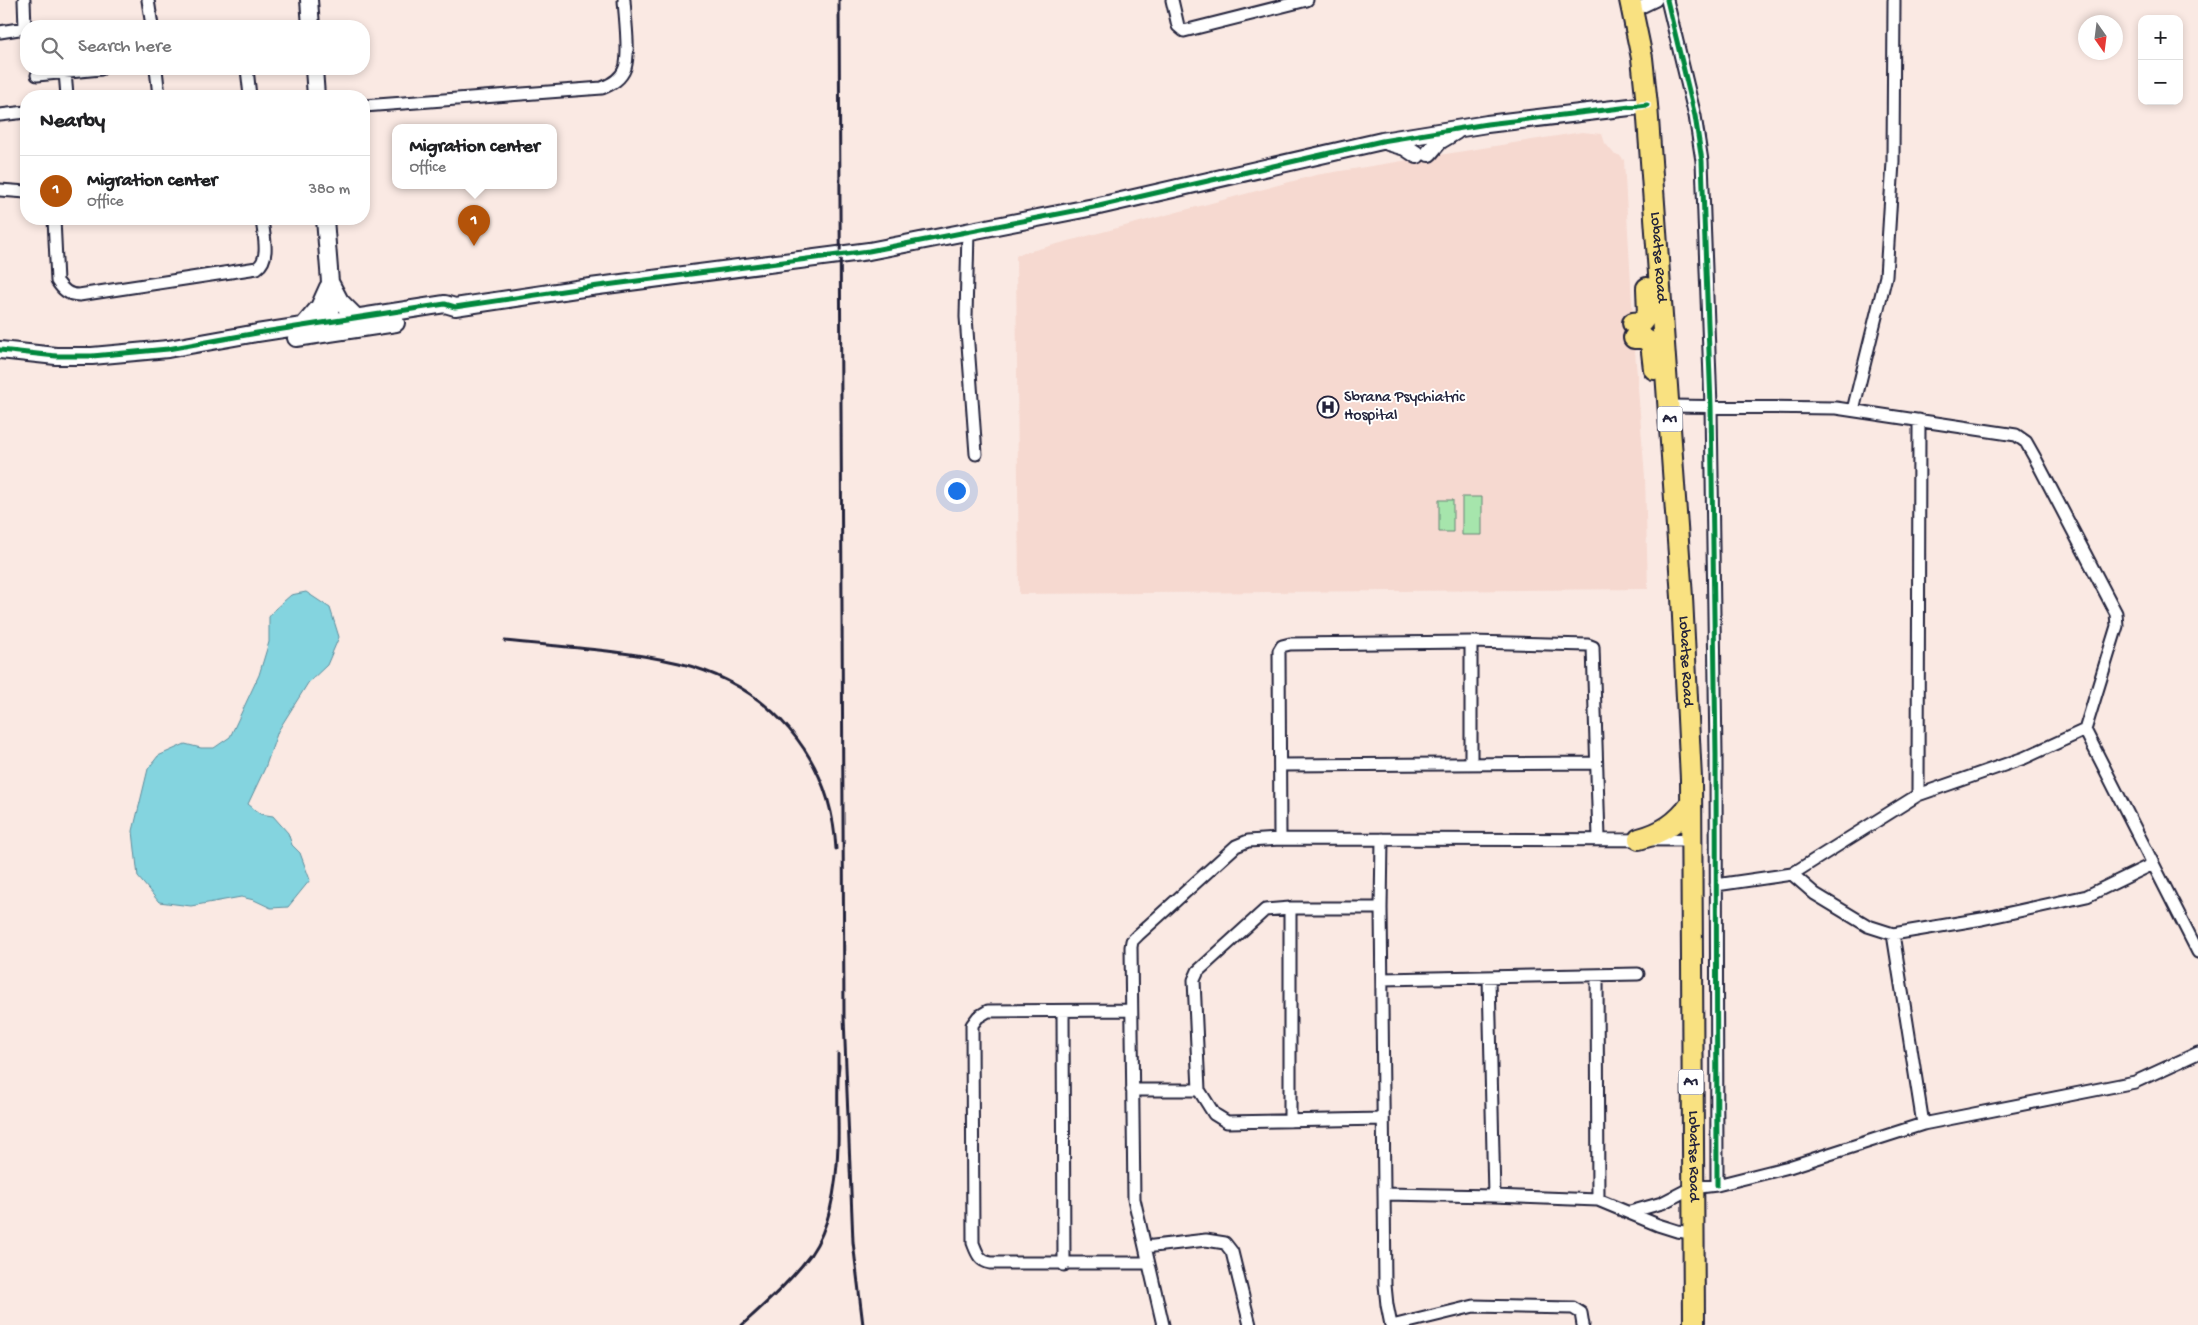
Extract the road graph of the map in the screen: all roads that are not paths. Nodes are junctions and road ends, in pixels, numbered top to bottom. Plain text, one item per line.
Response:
1 (24, 0) edge
2 (148, 0) edge
3 (309, 0) edge
4 (624, 0) edge
5 (1172, 0) edge
6 (1307, 0) edge
7 (1656, 0) edge
8 (1667, 0) edge
9 (1894, 0) edge
10 (1632, 6) edge
11 (25, 20) edge
12 (151, 20) edge
13 (311, 20) edge
14 (20, 29) edge
15 (0, 32) edge
16 (65, 75) edge
17 (157, 75) edge
18 (248, 75) edge
19 (314, 75) edge
20 (67, 90) edge
21 (158, 90) edge
22 (249, 90) edge
23 (316, 90) edge
24 (1647, 105) junction
25 (370, 106) edge
26 (20, 113) edge
27 (0, 115) edge
28 (1460, 128) junction
29 (1382, 141) junction
30 (1651, 159) junction
31 (0, 190) edge
32 (20, 192) edge
33 (54, 225) edge
34 (262, 225) edge
35 (325, 225) edge
36 (968, 231) junction
37 (330, 282) junction
38 (455, 307) junction
39 (357, 318) junction
40 (302, 327) junction
41 (330, 328) junction
42 (0, 350) edge
43 (168, 350) junction
44 (1669, 406) junction
45 (1710, 406) junction
46 (1853, 410) junction
47 (1919, 420) junction
48 (976, 454) dead end
49 (1675, 496) junction
50 (1472, 642) junction
51 (2085, 730) junction
52 (1596, 763) junction
53 (1471, 764) junction
54 (1280, 765) junction
55 (1918, 796) junction
56 (1691, 804) junction
57 (1599, 838) junction
58 (1280, 839) junction
59 (1382, 839) junction
60 (1639, 839) junction
61 (1691, 840) junction
62 (2153, 864) junction
63 (1792, 874) junction
64 (1716, 885) junction
65 (1290, 908) junction
66 (1381, 908) junction
67 (1893, 934) junction
68 (2198, 952) edge
69 (1638, 974) dead end
70 (1597, 976) junction
71 (1489, 978) junction
72 (1382, 979) junction
73 (1132, 1010) junction
74 (1063, 1011) junction
75 (2198, 1053) edge
76 (1132, 1090) junction
77 (1198, 1090) junction
78 (1383, 1119) junction
79 (1290, 1120) junction
80 (1924, 1124) junction
81 (1717, 1185) junction
82 (1692, 1188) junction
83 (1385, 1194) junction
84 (1494, 1196) junction
85 (1598, 1200) junction
86 (1630, 1212) junction
87 (1692, 1233) junction
88 (1145, 1247) junction
89 (1148, 1263) junction
90 (1064, 1265) junction
91 (1163, 1325) edge
92 (1250, 1325) edge
93 (1391, 1325) edge
94 (1396, 1325) edge
95 (1583, 1325) edge
96 (1694, 1325) edge

1 - 11 street
2 - 12 street
3 - 13 street
4 - 25 street
5 - 6 street
7 - 10 street
8 - 45 street
9 - 46 street
10 - 24 highway, Lobatse Road / A1
14 - 15 street
16 - 20 street
17 - 21 street
18 - 22 street
19 - 23 street
24 - 28 street
24 - 30 highway, Lobatse Road / A1
26 - 27 street
28 - 29 street
28 - 29 street
29 - 36 street
30 - 44 highway, Lobatse Road / A1
30 - 49 highway
31 - 32 street
33 - 34 street
35 - 37 street
36 - 38 street
36 - 48 street
37 - 39 street
37 - 40 street
37 - 41 street
38 - 39 street
38 - 41 street
39 - 41 street
40 - 41 street
40 - 43 street
41 - 43 street
42 - 43 street
44 - 45 street
44 - 49 highway, Lobatse Road / A1
45 - 46 street
45 - 64 street
46 - 47 street
47 - 51 street
47 - 55 street
49 - 56 highway, Lobatse Road / A1
50 - 52 street
50 - 53 street
50 - 54 street
51 - 55 street
51 - 62 street
52 - 53 street
52 - 57 street
53 - 54 street
54 - 58 street
55 - 63 street
56 - 60 highway
56 - 61 highway, Lobatse Road / A1
57 - 59 street
57 - 60 street
58 - 59 street
58 - 73 street
59 - 66 street
60 - 61 street
61 - 82 highway, Lobatse Road / A1
62 - 67 street
62 - 68 street
63 - 64 street
63 - 67 street
64 - 81 street
65 - 66 street
65 - 77 street
65 - 79 street
66 - 72 street
67 - 80 street
69 - 70 street
70 - 71 street
70 - 85 street
71 - 72 street
71 - 84 street
72 - 78 street
73 - 74 street
73 - 76 street
74 - 90 street
74 - 90 street
75 - 80 street
76 - 77 street
76 - 88 street
77 - 79 street
78 - 79 street
78 - 83 street
80 - 81 street
81 - 82 street
82 - 86 street
82 - 87 highway, Lobatse Road / A1
83 - 84 street
83 - 93 street
84 - 85 street
85 - 86 street
86 - 87 street
87 - 96 highway, Lobatse Road / A1
88 - 89 street
88 - 92 street
89 - 90 street
89 - 91 street
94 - 95 street

